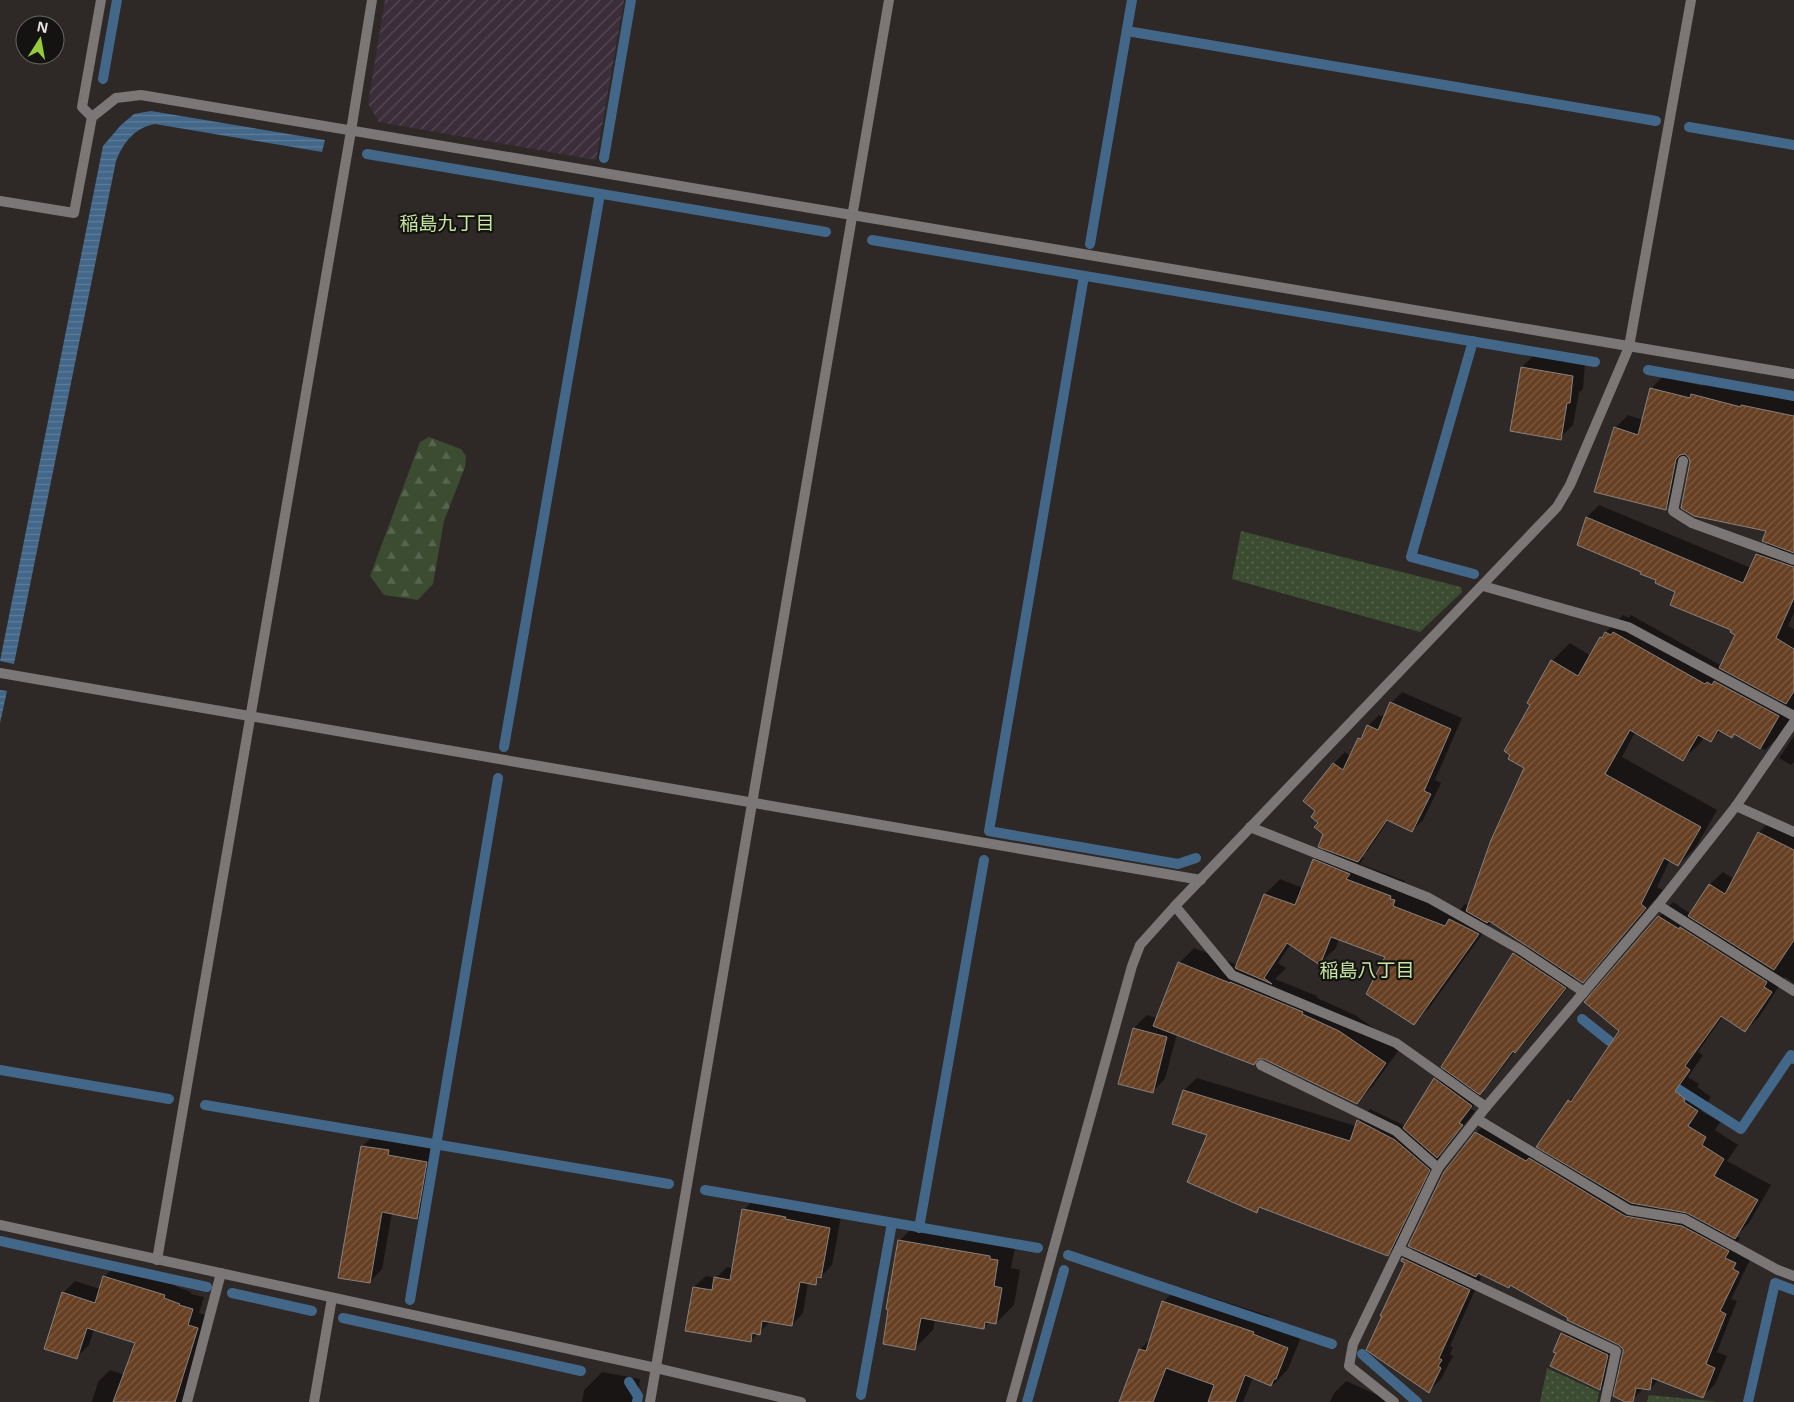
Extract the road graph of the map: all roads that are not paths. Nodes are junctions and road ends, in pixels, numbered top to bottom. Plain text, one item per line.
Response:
1 (101, 0) edge
2 (372, 0) edge
3 (889, 0) edge
4 (1691, 0) edge
5 (92, 117) junction
6 (351, 131) junction
7 (0, 201) edge
8 (853, 216) junction
9 (1630, 347) junction
10 (1794, 374) edge
11 (1682, 461) dead end
12 (1794, 560) edge
13 (1483, 586) junction
14 (0, 673) edge
15 (251, 716) junction
16 (1794, 716) edge
17 (1794, 722) edge
18 (752, 802) junction
19 (1736, 806) junction
20 (1250, 828) junction
21 (1794, 832) edge
22 (1201, 880) junction
23 (1658, 905) junction
24 (1175, 906) junction
25 (1794, 991) edge
26 (1584, 992) junction
27 (1261, 1064) dead end
28 (1486, 1107) junction
29 (1477, 1119) junction
30 (1438, 1168) junction
31 (0, 1226) edge
32 (1399, 1249) junction
33 (157, 1260) junction
34 (221, 1273) junction
35 (1794, 1276) edge
36 (332, 1298) junction
37 (656, 1368) junction
38 (187, 1402) edge
39 (314, 1402) edge
40 (650, 1402) edge
41 (801, 1402) edge
42 (1011, 1402) edge
43 (1394, 1402) edge
44 (1605, 1402) edge

1 - 5 street
2 - 6 street
3 - 8 street
4 - 9 street
5 - 6 street
5 - 7 street
6 - 8 street
6 - 15 street
8 - 9 street
8 - 18 street
9 - 10 street
9 - 13 street
11 - 12 street
13 - 16 street
13 - 20 street
14 - 15 street
15 - 18 street
15 - 33 street
17 - 19 street
18 - 22 street
18 - 37 street
19 - 21 street
19 - 23 street
20 - 22 street
20 - 26 street
22 - 24 street
23 - 25 street
23 - 26 street
24 - 28 street
24 - 42 street
26 - 28 street
27 - 30 street
28 - 29 street
29 - 30 street
29 - 35 street
30 - 32 street
31 - 33 street
32 - 43 street
32 - 44 street
33 - 34 street
34 - 36 street
34 - 38 street
36 - 37 street
36 - 39 street
37 - 40 street
37 - 41 street

